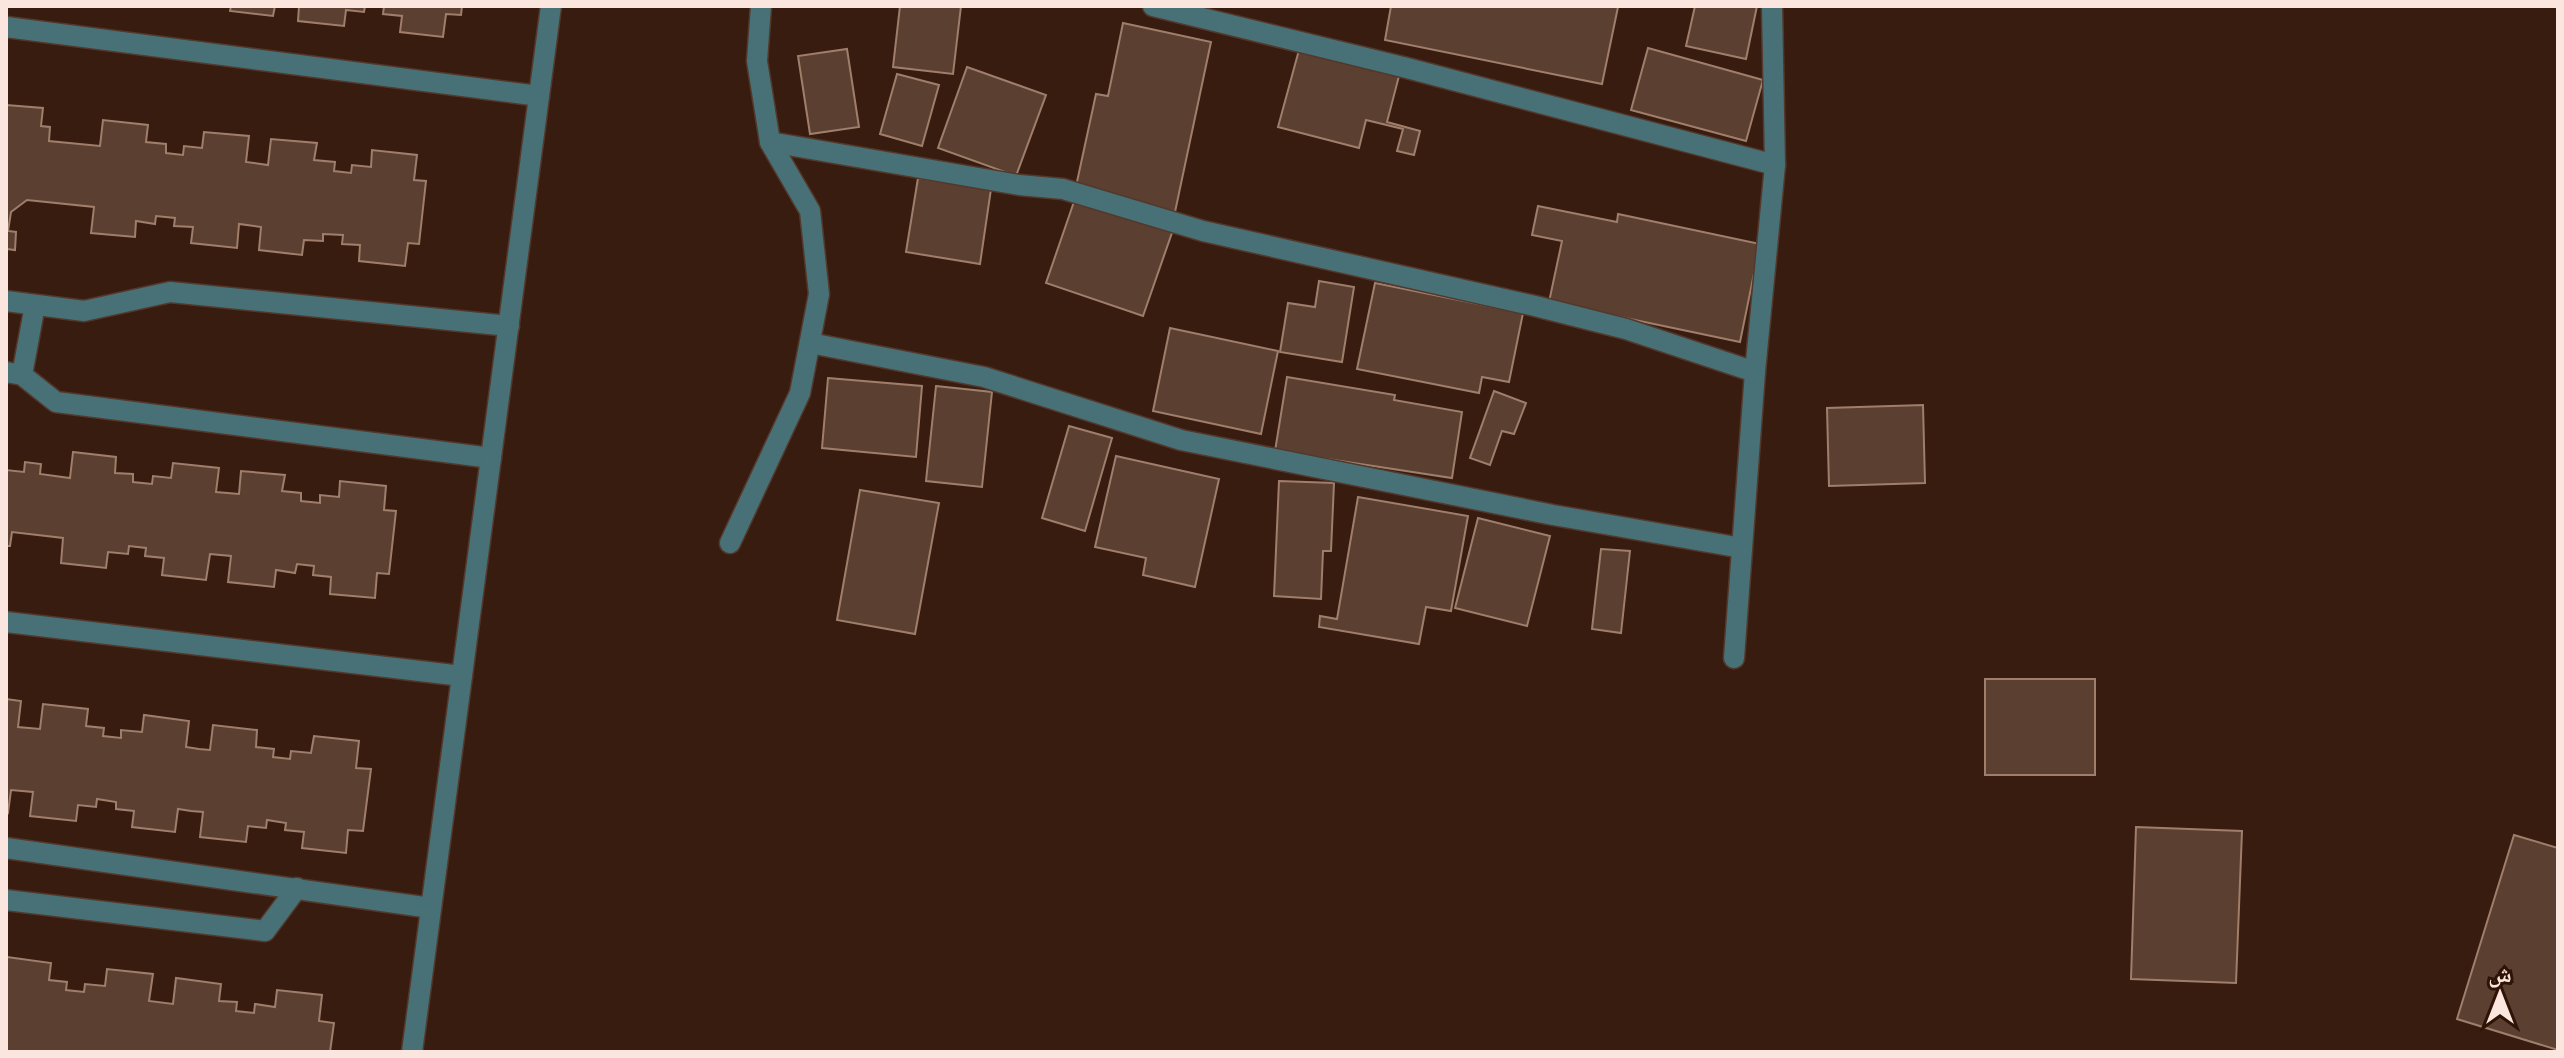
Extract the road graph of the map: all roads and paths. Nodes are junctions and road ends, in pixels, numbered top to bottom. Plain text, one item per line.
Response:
1 (551, 6) edge
2 (761, 6) edge
3 (1153, 6) edge
4 (1772, 6) edge
5 (6, 27) edge
6 (539, 96) junction
7 (770, 142) junction
8 (1775, 165) junction
9 (6, 301) edge
10 (35, 305) junction
11 (509, 326) junction
12 (810, 343) junction
13 (1755, 372) junction
14 (14, 374) edge
15 (491, 458) junction
16 (730, 543) dead end
17 (1742, 548) junction
18 (6, 622) edge
19 (1734, 658) dead end
20 (462, 676) junction
21 (6, 848) edge
22 (297, 888) junction
23 (6, 900) edge
24 (431, 908) junction
25 (412, 1052) edge

1 - 6 street
2 - 7 street
3 - 8 street
4 - 8 street
5 - 6 street
6 - 11 street
7 - 12 street
7 - 13 street
8 - 13 street
9 - 10 street
10 - 11 street
10 - 14 street
11 - 15 street
12 - 16 street
12 - 17 street
13 - 17 street
14 - 15 street
15 - 20 street
17 - 19 street
18 - 20 street
20 - 24 street
21 - 22 street
22 - 23 street
22 - 24 street
24 - 25 street

